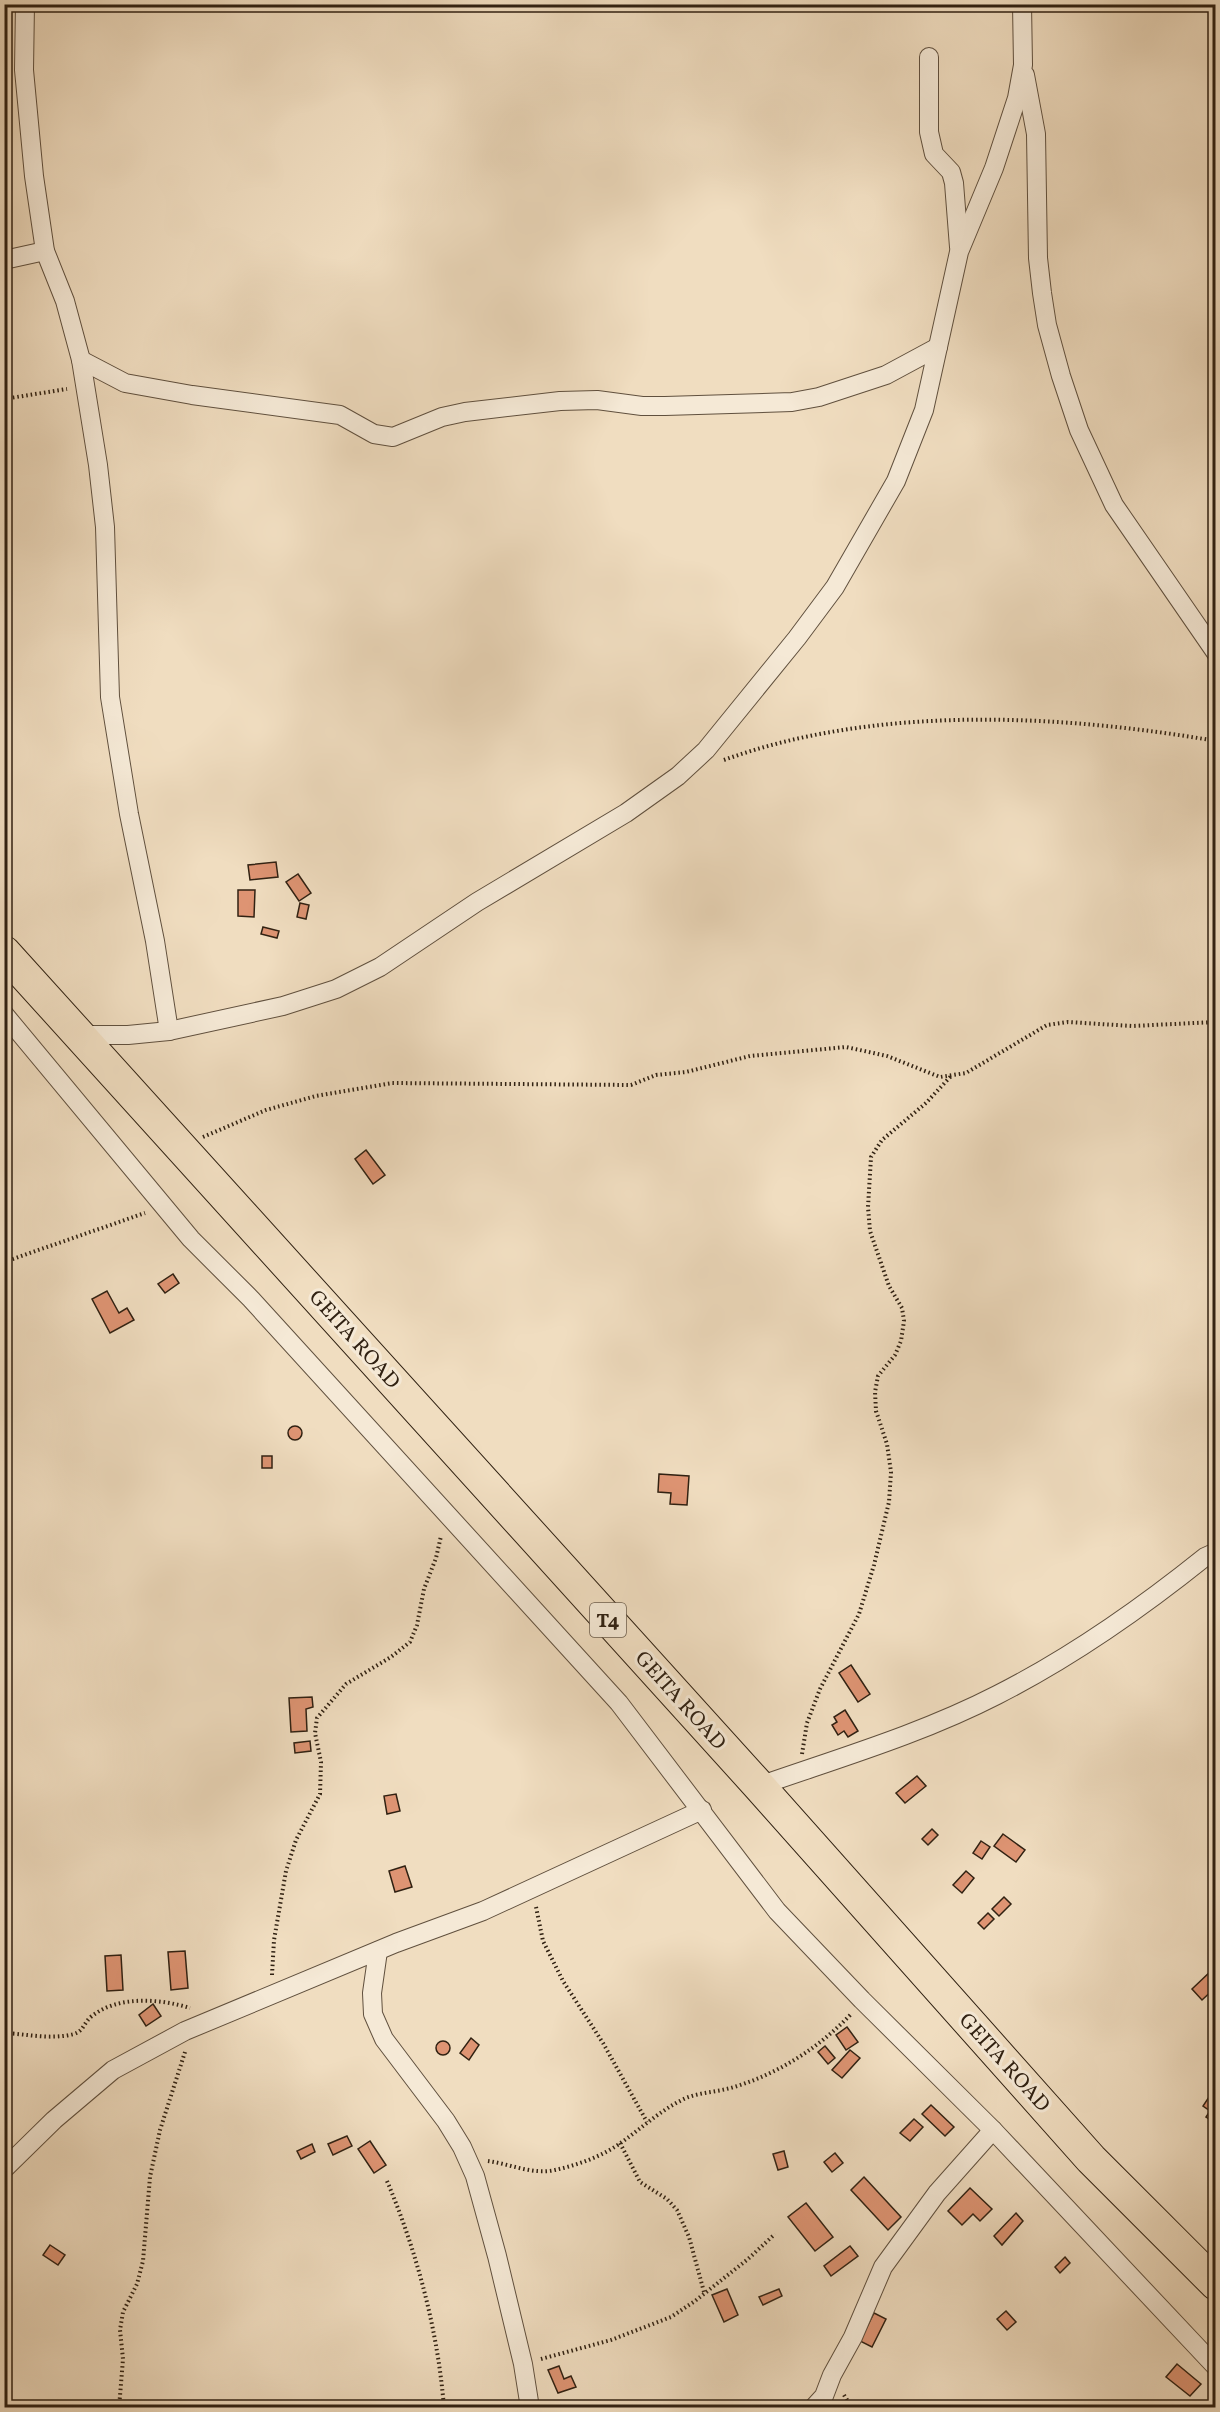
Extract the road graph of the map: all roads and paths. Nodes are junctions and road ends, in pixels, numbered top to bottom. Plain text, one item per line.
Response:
1 (25, 4) edge
2 (1022, 4) edge
3 (929, 57) dead end
4 (1023, 65) junction
5 (45, 251) junction
6 (959, 252) junction
7 (4, 260) edge
8 (938, 347) junction
9 (81, 360) junction
10 (85, 387) junction
11 (4, 399) edge
12 (1215, 653) edge
13 (1215, 741) edge
14 (721, 760) dead end
15 (4, 952) edge
16 (4, 1014) edge
17 (1215, 1022) edge
18 (10, 1030) edge
19 (168, 1031) junction
20 (80, 1035) junction
21 (952, 1075) junction
22 (180, 1146) junction
23 (165, 1205) junction
24 (4, 1262) edge
25 (444, 1511) junction
26 (1215, 1552) edge
27 (798, 1772) junction
28 (759, 1786) junction
29 (702, 1810) junction
30 (532, 1889) junction
31 (378, 1951) junction
32 (271, 1994) junction
33 (862, 2001) junction
34 (212, 2019) junction
35 (194, 2027) junction
36 (4, 2034) edge
37 (647, 2122) junction
38 (993, 2130) junction
39 (620, 2143) junction
40 (467, 2157) junction
41 (4, 2169) edge
42 (387, 2181) dead end
43 (775, 2234) dead end
44 (1215, 2284) edge
45 (704, 2292) junction
46 (523, 2364) junction
47 (1215, 2367) edge
48 (119, 2408) edge
49 (444, 2408) edge
50 (530, 2408) edge
51 (813, 2408) edge

1 - 5 street
2 - 4 street
3 - 6 street
4 - 6 street
4 - 12 street
5 - 7 street
5 - 9 street
6 - 8 street
8 - 9 street
8 - 19 street
9 - 10 street
10 - 11 path
10 - 19 street
13 - 14 path
15 - 20 highway, GEITA ROAD / T4
16 - 18 street
17 - 21 path
18 - 23 street
19 - 20 street
20 - 22 highway, GEITA ROAD / T4
21 - 22 path
21 - 27 path
22 - 28 highway, GEITA ROAD / T4
23 - 24 path
23 - 25 street
25 - 29 street
25 - 32 path
26 - 27 street
27 - 28 street
28 - 44 highway, GEITA ROAD / T4
29 - 30 street
29 - 33 street
30 - 31 street
30 - 37 path
31 - 32 street
31 - 40 street
32 - 34 street
33 - 37 path
33 - 38 street
34 - 35 street
34 - 36 path
35 - 41 street
35 - 48 path
37 - 39 path
38 - 47 street
38 - 51 street
39 - 40 path
39 - 45 path
40 - 46 street
42 - 49 path
43 - 45 path
45 - 46 path
46 - 50 street

